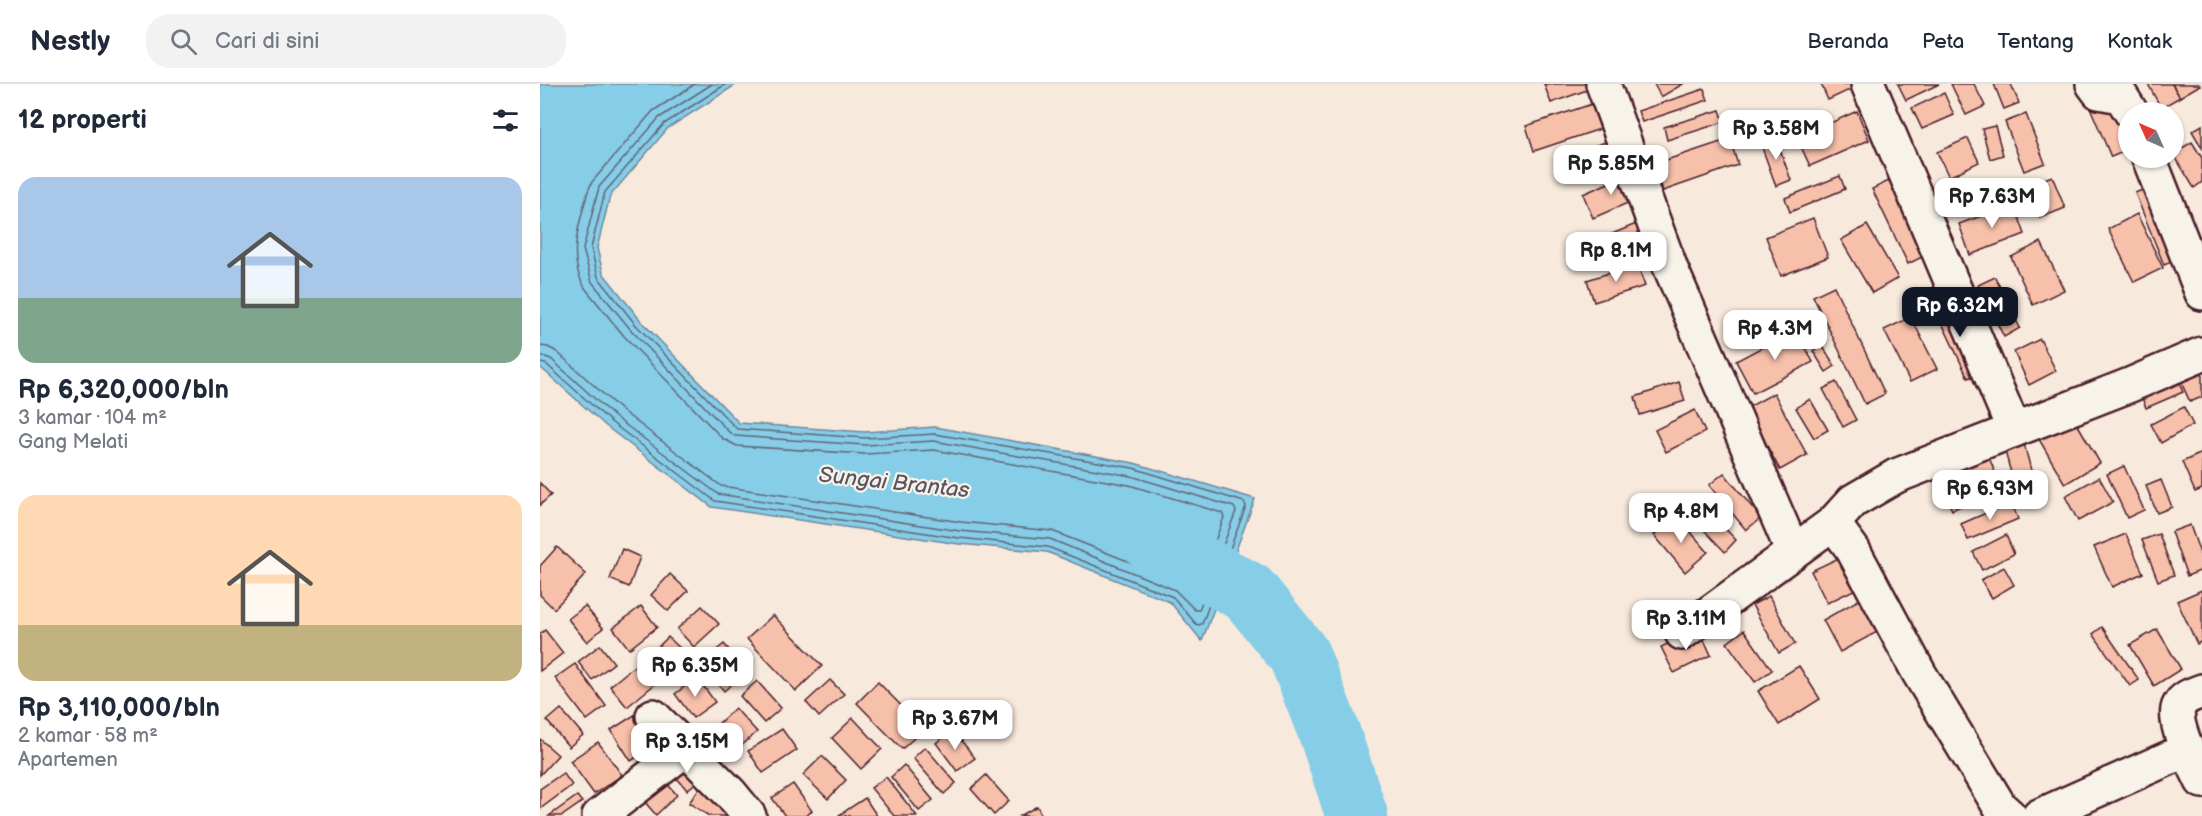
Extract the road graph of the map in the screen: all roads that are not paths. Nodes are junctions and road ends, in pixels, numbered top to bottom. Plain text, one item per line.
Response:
1 (1603, 84) edge
2 (1868, 84) edge
3 (2093, 84) edge
4 (2125, 102) edge
5 (2153, 168) edge
6 (2202, 293) edge
7 (2202, 354) edge
8 (2013, 430) junction
9 (1833, 523) junction
10 (1793, 552) junction
11 (1682, 633) dead end
12 (2202, 691) edge
13 (653, 716) dead end
14 (686, 749) junction
15 (2187, 750) junction
16 (2202, 782) edge
17 (599, 816) edge
18 (749, 816) edge
19 (2010, 816) edge
20 (2039, 816) edge

1 - 10 street
2 - 8 street
3 - 4 street
5 - 6 street
7 - 8 street
8 - 9 street
9 - 10 street
9 - 19 street
10 - 11 street
12 - 15 street
13 - 14 street
14 - 17 street
14 - 18 street
15 - 16 street
15 - 20 street

